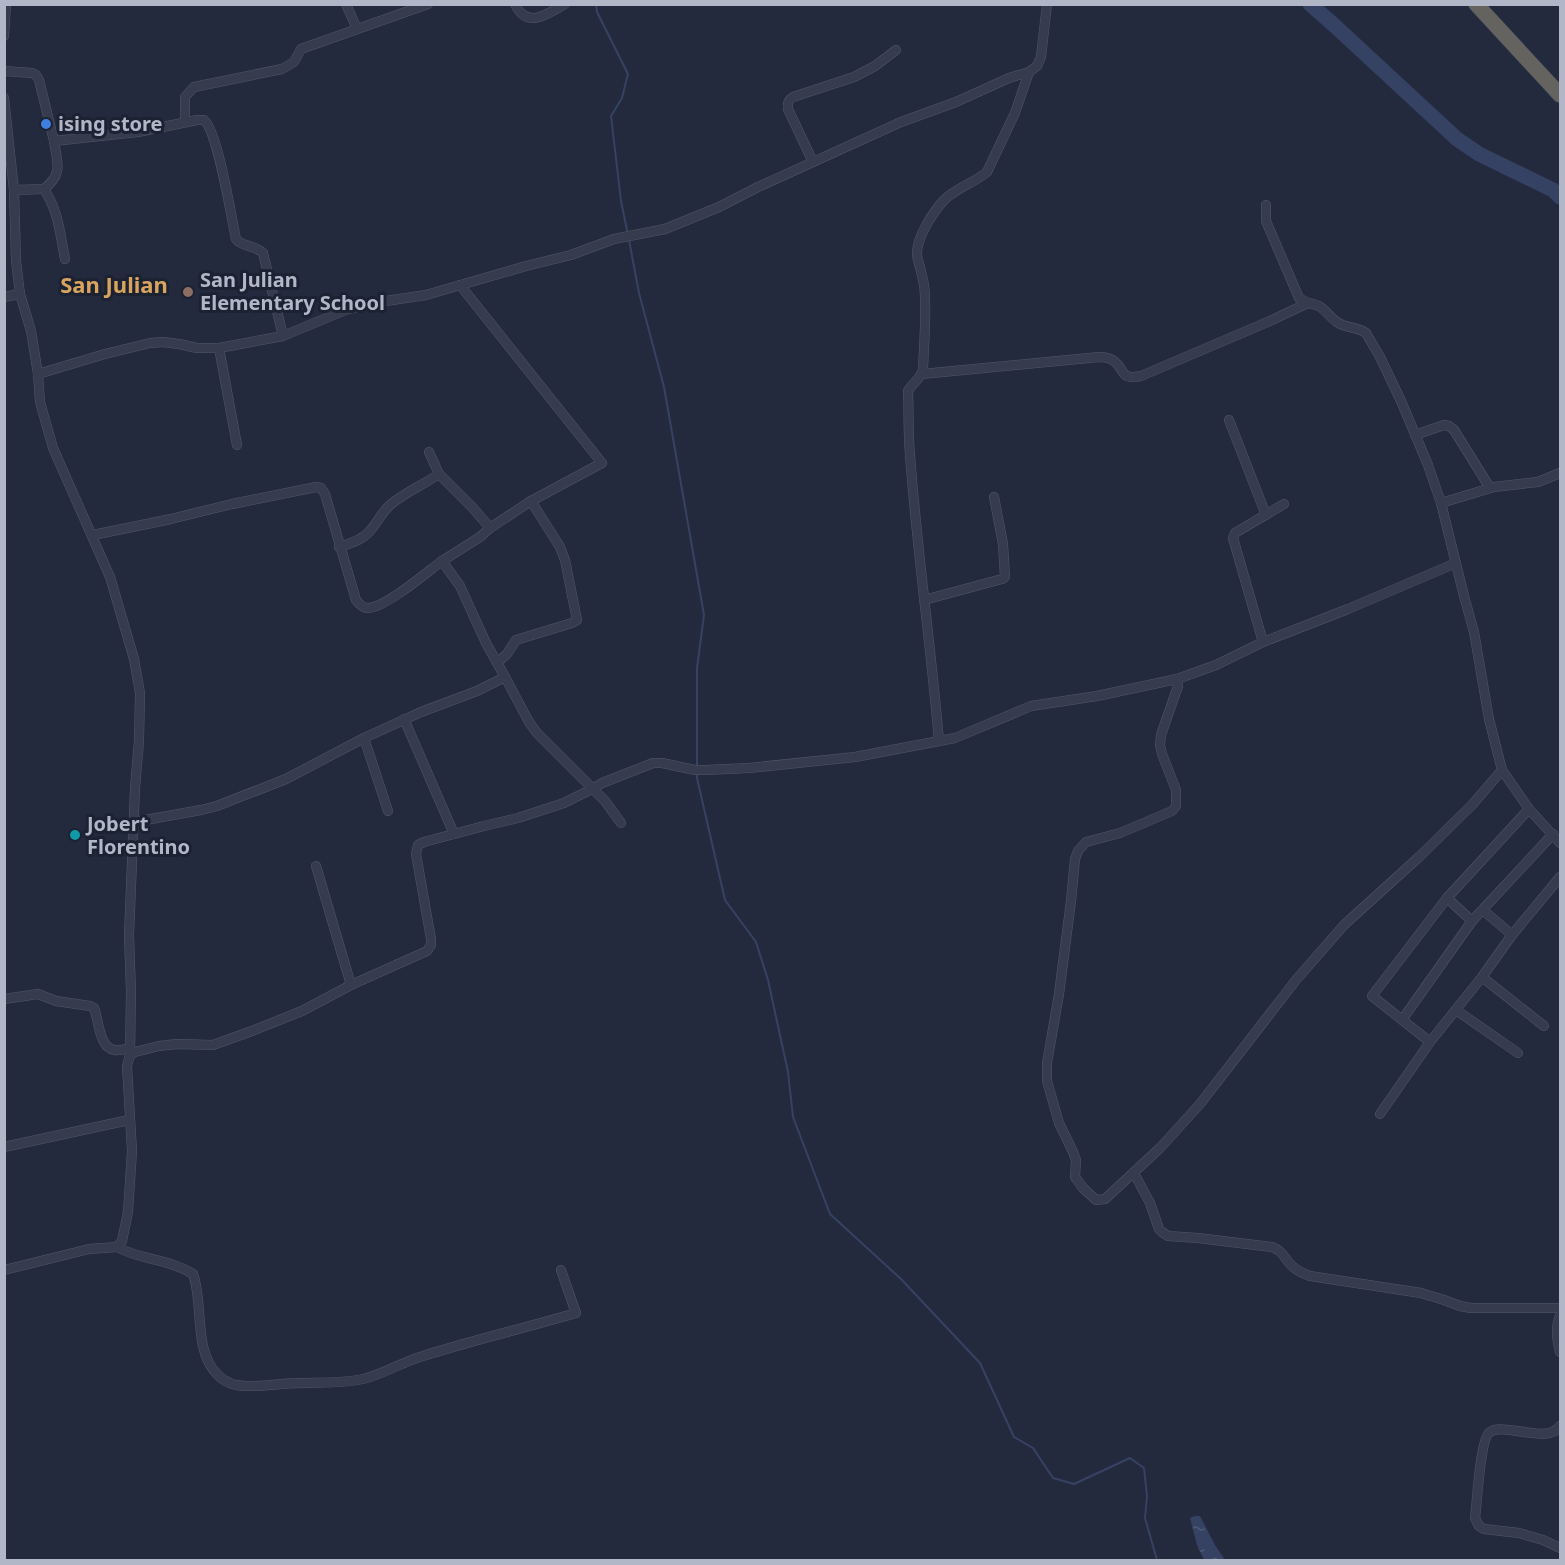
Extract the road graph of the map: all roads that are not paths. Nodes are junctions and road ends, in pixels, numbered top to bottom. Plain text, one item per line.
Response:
1 (6, 4) edge
2 (346, 4) edge
3 (428, 4) edge
4 (515, 4) edge
5 (566, 4) edge
6 (1047, 4) edge
7 (1476, 4) edge
8 (357, 29) junction
9 (4, 36) edge
10 (896, 50) dead end
11 (4, 71) edge
12 (1029, 72) junction
13 (1560, 96) edge
14 (4, 98) edge
15 (185, 122) junction
16 (54, 141) junction
17 (813, 162) junction
18 (44, 189) junction
19 (14, 190) junction
20 (1266, 205) dead end
21 (65, 259) dead end
22 (460, 285) junction
23 (20, 294) junction
24 (4, 297) edge
25 (1308, 303) junction
26 (283, 336) junction
27 (219, 348) junction
28 (38, 375) junction
29 (922, 375) junction
30 (1229, 420) dead end
31 (1415, 435) junction
32 (237, 445) dead end
33 (429, 452) dead end
34 (439, 474) junction
35 (1560, 474) edge
36 (1490, 488) junction
37 (994, 497) dead end
38 (531, 501) junction
39 (1441, 503) junction
40 (1284, 504) dead end
41 (1266, 515) junction
42 (490, 528) junction
43 (93, 535) junction
44 (339, 547) junction
45 (442, 561) junction
46 (1456, 563) junction
47 (924, 600) junction
48 (1263, 642) junction
49 (497, 663) junction
50 (505, 677) junction
51 (1177, 679) junction
52 (404, 719) junction
53 (364, 738) junction
54 (939, 741) junction
55 (1502, 770) junction
56 (592, 789) junction
57 (1529, 808) junction
58 (388, 811) dead end
59 (134, 822) junction
60 (621, 823) dead end
61 (454, 834) junction
62 (1553, 834) junction
63 (1560, 843) edge
64 (316, 866) dead end
65 (1560, 877) edge
66 (1447, 897) junction
67 (1483, 910) junction
68 (1472, 921) junction
69 (1512, 935) junction
70 (1482, 977) junction
71 (351, 985) junction
72 (4, 999) edge
73 (1456, 1010) junction
74 (1402, 1020) junction
75 (1544, 1026) dead end
76 (1430, 1042) junction
77 (130, 1051) junction
78 (1518, 1053) dead end
79 (1380, 1114) dead end
80 (129, 1120) junction
81 (4, 1147) edge
82 (1134, 1173) junction
83 (117, 1247) junction
84 (4, 1270) edge
85 (561, 1270) dead end
86 (1560, 1308) edge
87 (1560, 1316) edge
88 (1560, 1352) edge
89 (1560, 1426) edge
90 (1560, 1548) edge

1 - 9 street
2 - 8 street
3 - 8 street
4 - 5 street
6 - 12 street
7 - 13 highway
8 - 15 street
10 - 17 street
11 - 16 street
12 - 17 street
12 - 29 street
14 - 19 street
15 - 16 street
15 - 26 street
16 - 18 street
17 - 22 street
18 - 19 street
18 - 21 street
19 - 23 street
20 - 25 street
22 - 26 street
22 - 38 street
23 - 24 street
23 - 28 street
25 - 29 street
25 - 31 street
26 - 27 street
27 - 28 street
27 - 32 street
28 - 43 street
29 - 47 street
30 - 41 street
31 - 36 street
31 - 39 street
33 - 34 street
34 - 42 street
34 - 44 street
35 - 36 street
36 - 39 street
37 - 47 street
38 - 42 street
38 - 49 street
39 - 46 street
40 - 41 street
41 - 48 street
42 - 45 street
43 - 44 street
43 - 59 street
44 - 45 street
45 - 49 street
46 - 48 street
46 - 55 street
47 - 54 street
48 - 51 street
49 - 50 street
50 - 52 street
50 - 56 street
51 - 54 street
51 - 82 street
52 - 53 street
52 - 61 street
53 - 58 street
53 - 59 street
54 - 56 street
55 - 57 street
55 - 82 street
56 - 60 street
56 - 61 street
57 - 62 street
57 - 66 street
59 - 77 street
61 - 71 street
62 - 63 street
62 - 67 street
64 - 71 street
65 - 69 street
66 - 68 street
66 - 74 street
67 - 68 street
67 - 69 street
68 - 74 street
69 - 70 street
70 - 73 street
70 - 75 street
71 - 77 street
72 - 77 street
73 - 76 street
73 - 78 street
74 - 76 street
76 - 79 street
77 - 80 street
80 - 81 street
80 - 83 street
82 - 86 street
83 - 84 street
83 - 85 street
87 - 88 street
89 - 90 street

